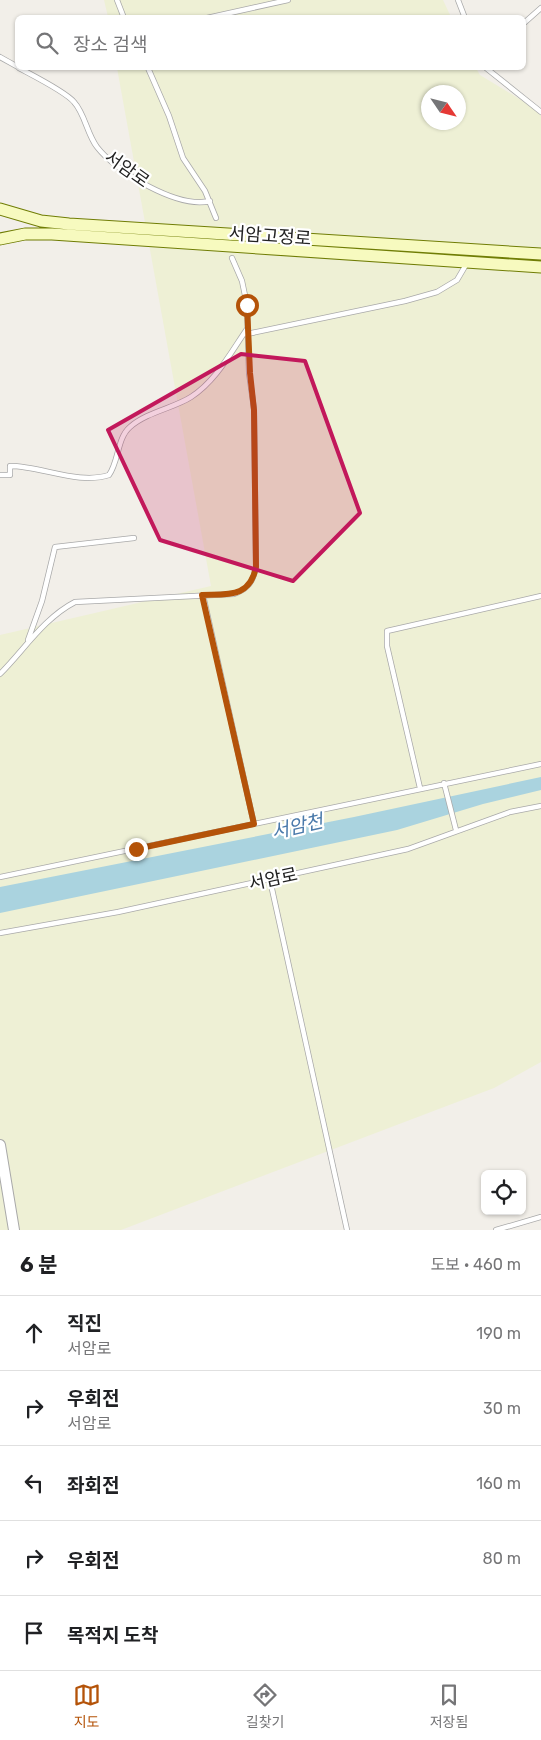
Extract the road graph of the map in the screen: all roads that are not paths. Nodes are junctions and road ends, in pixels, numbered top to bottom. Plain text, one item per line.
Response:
1 (117, 0) edge
2 (288, 0) edge
3 (458, 0) edge
4 (541, 8) edge
5 (123, 15) edge
6 (220, 15) edge
7 (464, 15) edge
8 (526, 21) edge
9 (0, 57) edge
10 (15, 65) edge
11 (23, 70) edge
12 (149, 70) edge
13 (488, 70) edge
14 (541, 112) edge
15 (210, 201) junction
16 (0, 209) edge
17 (216, 218) dead end
18 (0, 238) edge
19 (541, 254) edge
20 (232, 258) dead end
21 (467, 262) junction
22 (541, 267) edge
23 (247, 332) junction
24 (0, 475) edge
25 (134, 538) dead end
26 (202, 595) junction
27 (541, 596) edge
28 (28, 640) junction
29 (0, 674) edge
30 (541, 764) edge
31 (444, 783) junction
32 (420, 788) junction
33 (541, 806) edge
34 (254, 824) junction
35 (455, 828) junction
36 (0, 877) edge
37 (270, 880) junction
38 (0, 934) edge
39 (0, 1146) edge
40 (541, 1217) edge
41 (14, 1230) edge
42 (347, 1230) edge
43 (496, 1230) edge

1 - 5 lane
2 - 6 lane
3 - 7 lane
4 - 8 lane
9 - 10 lane, 서암로
11 - 15 lane, 서암로
12 - 15 lane
13 - 14 lane
15 - 17 lane
16 - 19 main road, 서암고정로
18 - 21 main road, 서암고정로
20 - 23 lane
21 - 22 main road, 서암고정로
21 - 23 lane
23 - 24 lane
23 - 26 lane
25 - 28 lane
26 - 28 lane
26 - 34 lane
27 - 32 lane
28 - 29 lane
30 - 31 lane
31 - 32 lane
31 - 35 lane
32 - 34 lane
33 - 35 lane, 서암로
34 - 36 lane
35 - 37 lane, 서암로
37 - 38 lane, 서암로
37 - 42 lane
39 - 41 street
40 - 43 lane

